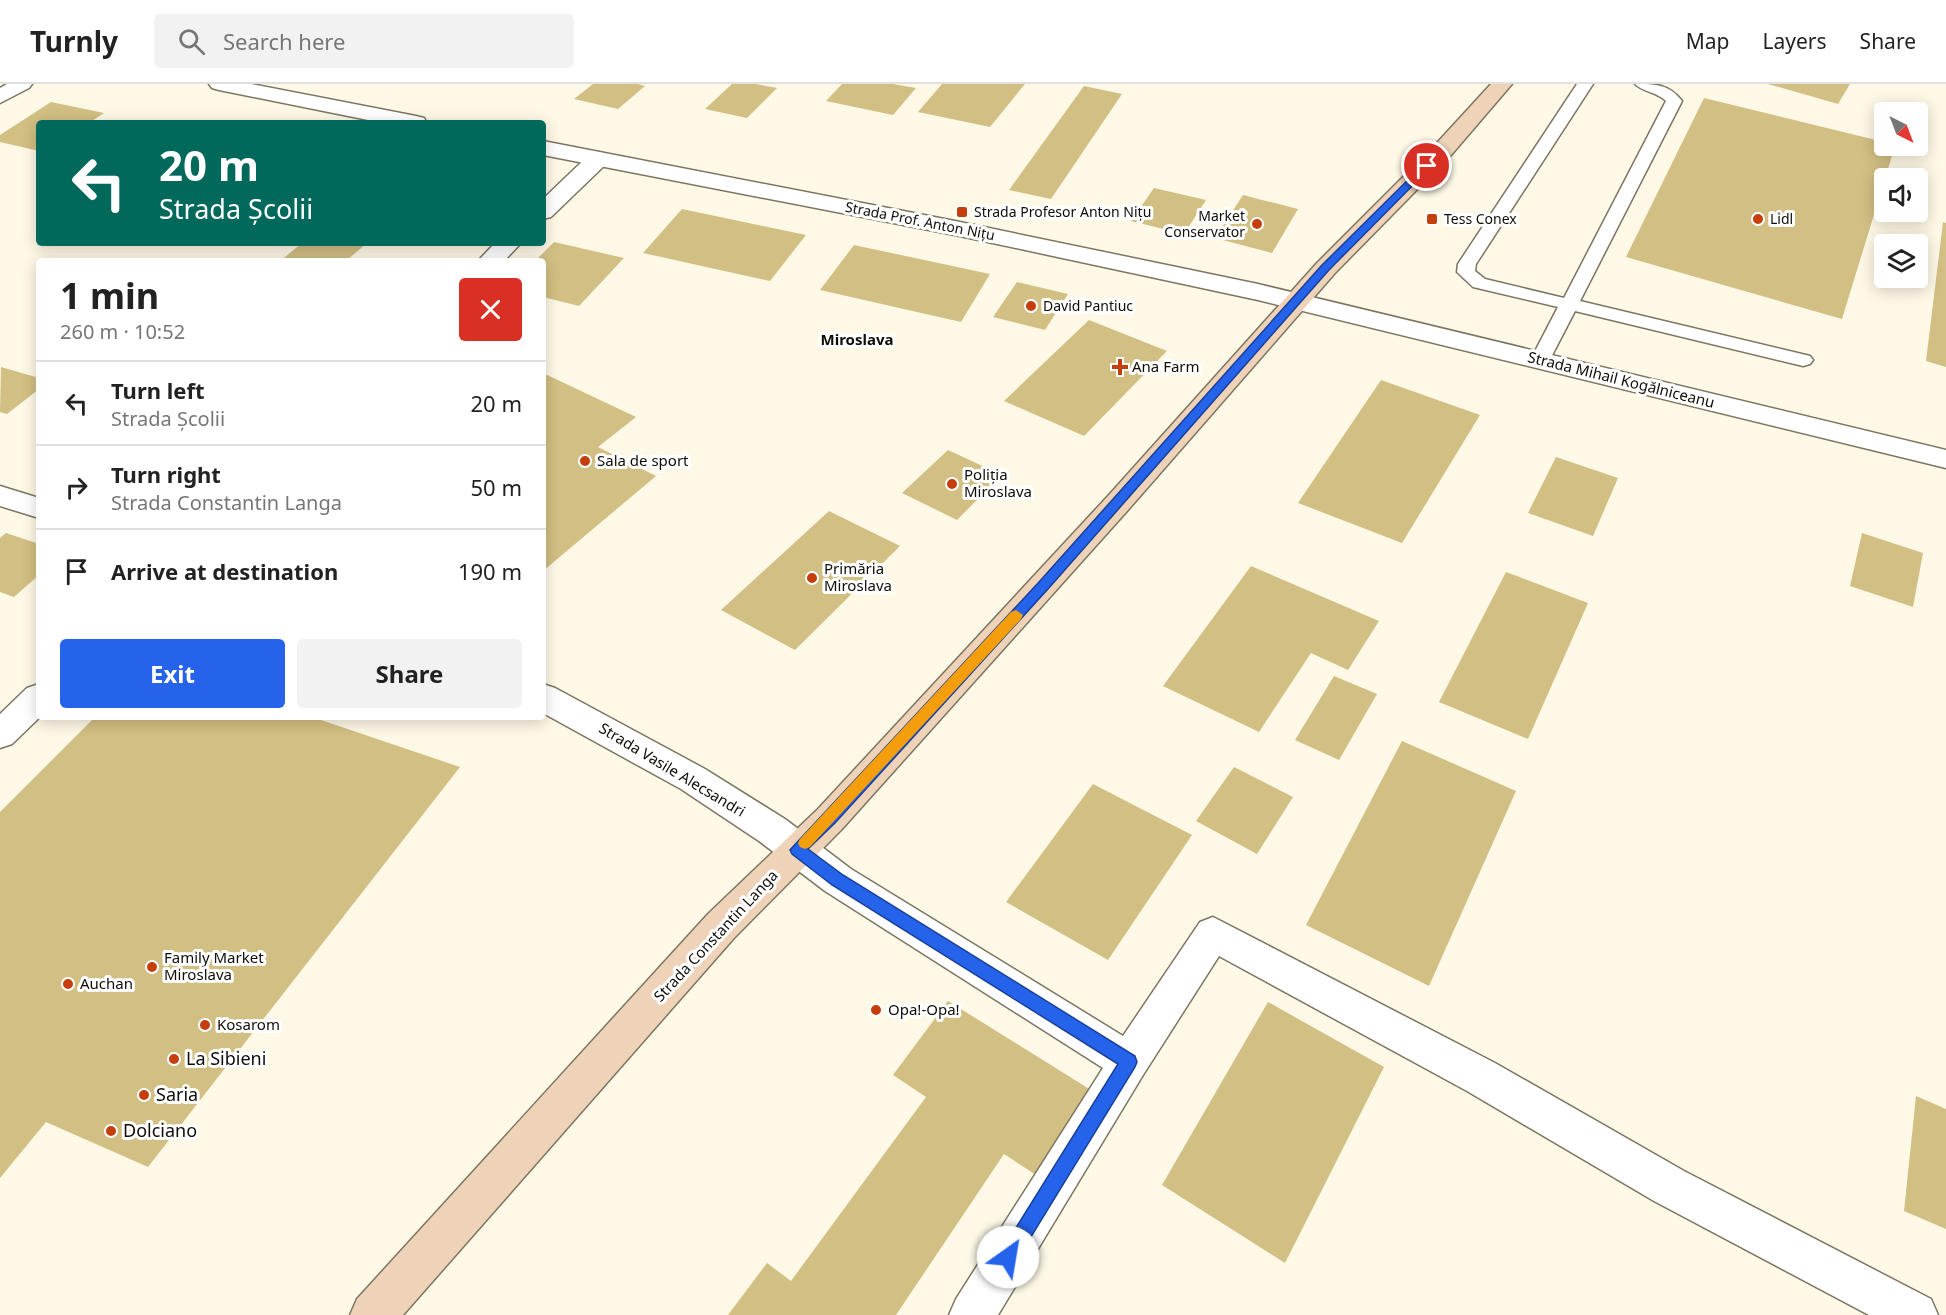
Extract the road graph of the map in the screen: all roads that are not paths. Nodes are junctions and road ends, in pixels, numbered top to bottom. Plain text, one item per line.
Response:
1 (22, 84) edge
2 (219, 84) edge
3 (1502, 84) edge
4 (1585, 84) edge
5 (1643, 84) edge
6 (0, 97) edge
7 (401, 120) edge
8 (546, 149) edge
9 (598, 159) junction
10 (546, 209) edge
11 (506, 246) edge
12 (493, 258) edge
13 (1296, 302) junction
14 (1570, 305) junction
15 (1803, 360) dead end
16 (1540, 361) junction
17 (1946, 459) edge
18 (0, 496) edge
19 (36, 507) edge
20 (546, 699) edge
21 (36, 700) edge
22 (0, 735) edge
23 (798, 850) junction
24 (1129, 1062) junction
25 (373, 1315) edge
26 (972, 1315) edge
27 (1915, 1315) edge

1 - 6 street
2 - 7 street
3 - 13 main road, Strada Constantin Langa
4 - 14 lane
5 - 14 lane
8 - 9 street, Strada Prof. Anton Nițu
9 - 10 street
9 - 13 street, Strada Prof. Anton Nițu
11 - 12 street
13 - 16 street, Strada Mihail Kogălniceanu
13 - 23 main road, Strada Constantin Langa
14 - 15 lane
14 - 16 lane
16 - 17 street, Strada Mihail Kogălniceanu
18 - 19 street
20 - 23 street, Strada Vasile Alecsandri
21 - 22 street
23 - 24 street, Strada Vasile Alecsandri
23 - 25 main road, Strada Constantin Langa
24 - 26 street
24 - 27 street

